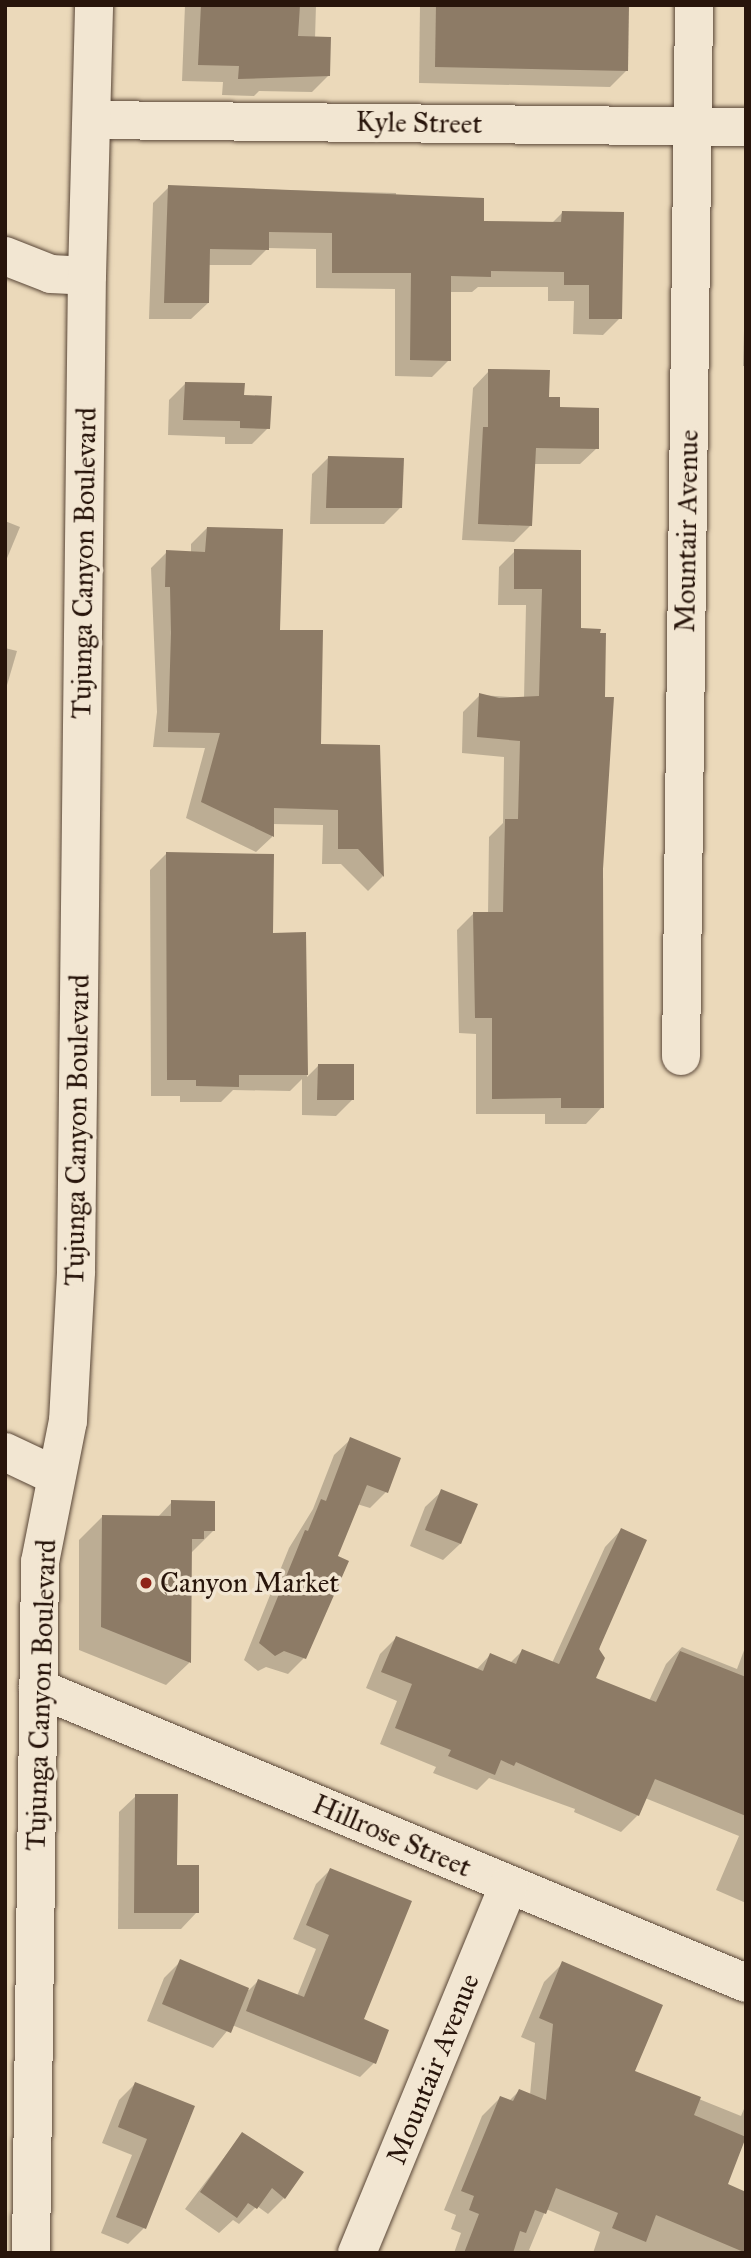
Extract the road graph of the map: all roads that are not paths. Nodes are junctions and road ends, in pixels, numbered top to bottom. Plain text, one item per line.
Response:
1 (94, 5) edge
2 (694, 5) edge
3 (92, 120) junction
4 (692, 126) junction
5 (746, 127) edge
6 (5, 256) edge
7 (87, 276) junction
8 (681, 1056) dead end
9 (5, 1452) edge
10 (56, 1476) junction
11 (38, 1688) junction
12 (509, 1885) junction
13 (20, 1940) edge
14 (746, 1983) edge
15 (31, 2253) edge
16 (357, 2253) edge

1 - 3 street, Tujunga Canyon Boulevard
2 - 4 street, Mountair Avenue
3 - 4 street, Kyle Street
3 - 7 street, Tujunga Canyon Boulevard
4 - 5 street, Kyle Street
4 - 8 street, Mountair Avenue
6 - 7 street
7 - 10 street, Tujunga Canyon Boulevard
9 - 10 street
10 - 11 street, Tujunga Canyon Boulevard
11 - 12 street, Hillrose Street
11 - 13 street, Tujunga Canyon Boulevard
12 - 14 street, Hillrose Street
12 - 16 street, Mountair Avenue
13 - 15 street, Tujunga Canyon Boulevard

